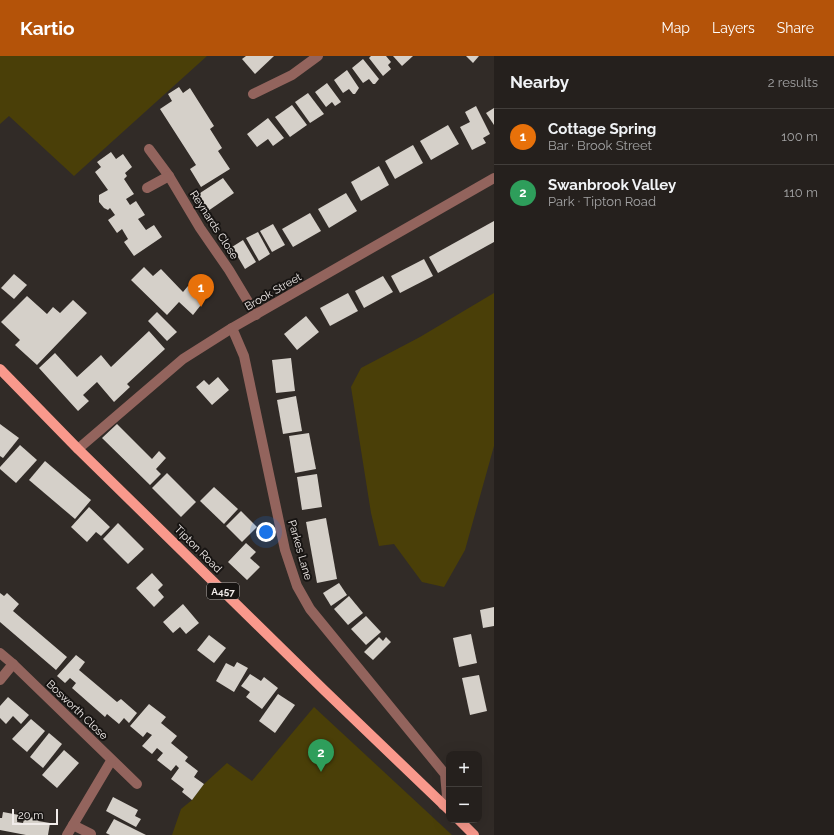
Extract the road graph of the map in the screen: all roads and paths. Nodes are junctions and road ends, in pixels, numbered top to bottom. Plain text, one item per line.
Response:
1 (318, 56) edge
2 (253, 94) dead end
3 (149, 149) dead end
4 (169, 176) junction
5 (494, 178) edge
6 (147, 188) dead end
7 (256, 315) junction
8 (232, 328) junction
9 (0, 369) edge
10 (78, 448) junction
11 (0, 653) edge
12 (13, 664) junction
13 (0, 680) edge
14 (112, 761) junction
15 (137, 784) dead end
16 (446, 787) edge
17 (446, 808) edge
18 (462, 823) edge
19 (73, 825) junction
20 (92, 834) dead end
21 (67, 835) edge
22 (474, 835) edge

1 - 2 street
3 - 4 street, Reynards Close
4 - 6 street
4 - 7 street, Reynards Close
5 - 7 street, Brook Street
7 - 8 street, Brook Street
8 - 10 street, Brook Street
8 - 16 street, Parkes Lane
9 - 10 main road, Tipton Road / A457
10 - 17 main road, Tipton Road / A457
11 - 12 street, Bosworth Close
12 - 13 street
12 - 14 street, Bosworth Close
14 - 15 street, Bosworth Close
14 - 19 street
18 - 22 main road
19 - 20 street
19 - 21 street

